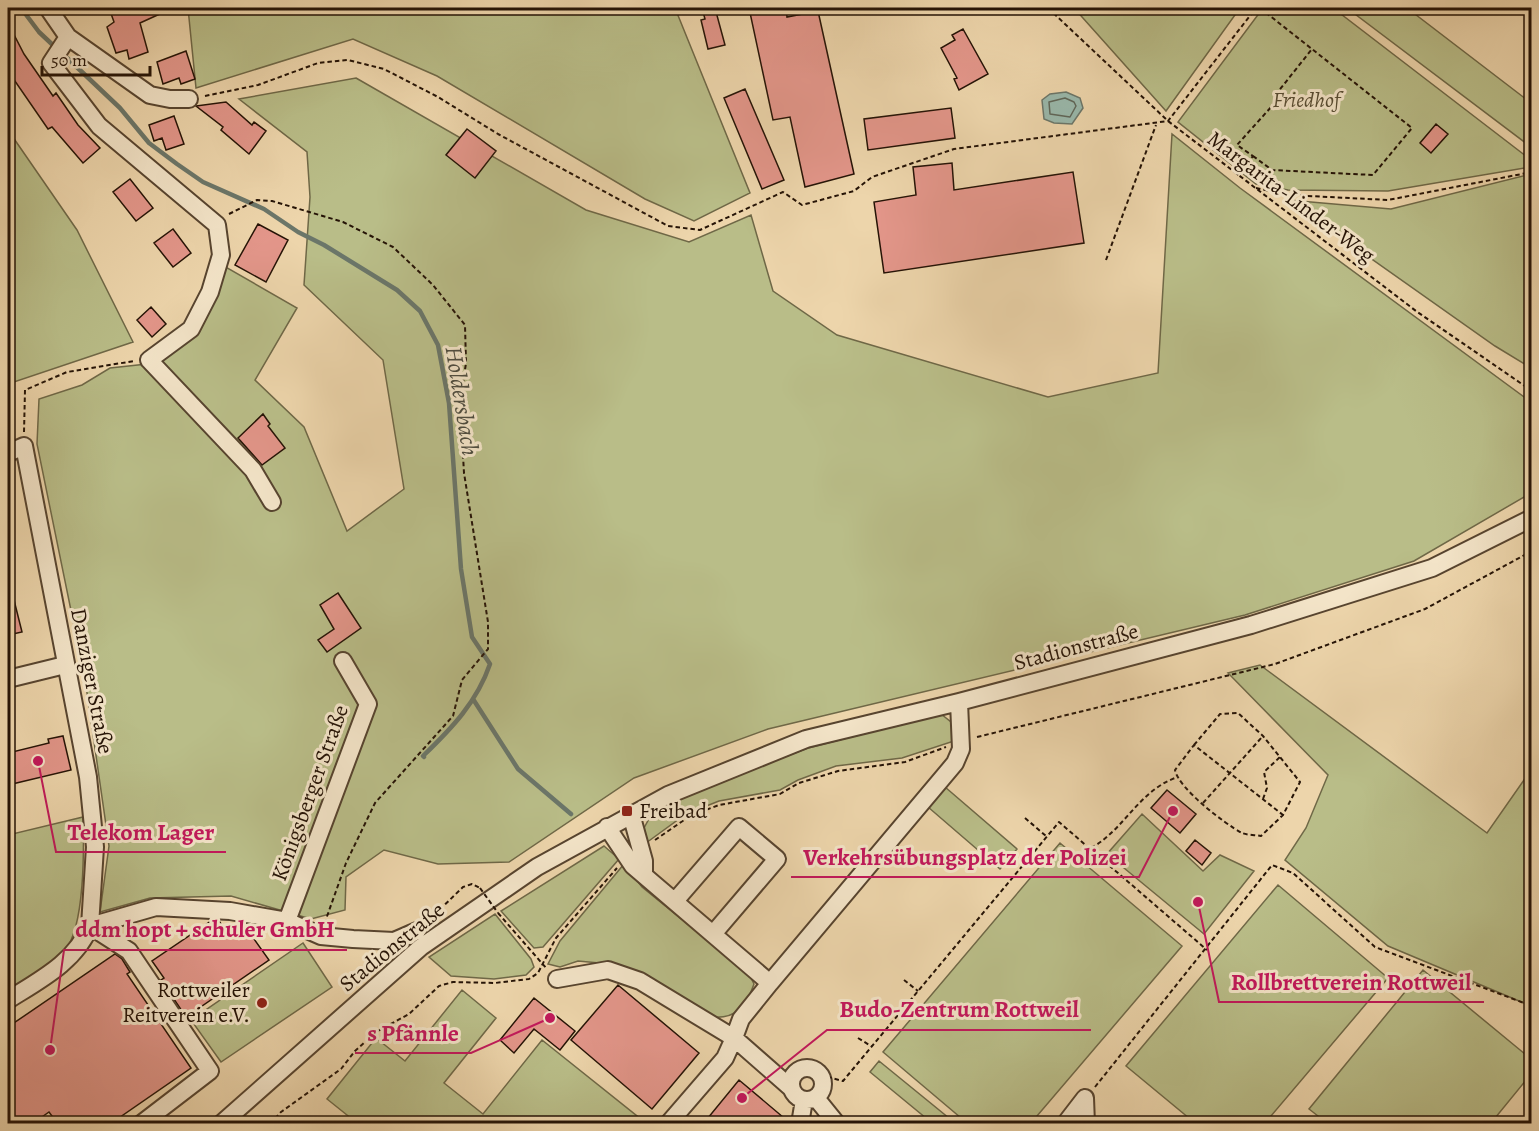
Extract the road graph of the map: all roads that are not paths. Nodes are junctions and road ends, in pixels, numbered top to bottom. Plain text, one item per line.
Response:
1 (48, 8) edge
2 (62, 46) junction
3 (189, 99) road end
4 (8, 453) edge
5 (272, 502) dead end
6 (1532, 518) edge
7 (343, 661) dead end
8 (65, 665) junction
9 (8, 679) edge
10 (959, 702) junction
11 (631, 814) junction
12 (607, 827) junction
13 (634, 854) junction
14 (675, 901) junction
15 (287, 921) junction
16 (90, 926) junction
17 (417, 932) road end
18 (714, 934) junction
19 (557, 979) dead end
20 (770, 983) junction
21 (8, 1000) edge
22 (734, 1038) junction
23 (791, 1088) junction
24 (810, 1099) junction
25 (141, 1124) edge
26 (221, 1124) edge
27 (668, 1124) edge
28 (801, 1124) edge
29 (837, 1124) edge
30 (1065, 1124) edge
31 (1086, 1124) edge

1 - 2 street
2 - 3 street
2 - 5 street
4 - 8 street, Danziger Straße
6 - 10 street, Stadionstraße
7 - 15 street, Königsberger Straße
8 - 9 street
8 - 16 street, Danziger Straße
10 - 11 street, Stadionstraße
10 - 20 street
11 - 12 street, Stadionstraße
11 - 13 street
12 - 13 street
12 - 26 street, Stadionstraße
13 - 14 street
14 - 18 street
14 - 18 street
15 - 16 street
15 - 17 street
16 - 21 street
16 - 25 street
18 - 20 street
19 - 22 street
20 - 22 street
22 - 23 street
22 - 27 street
23 - 24 street
23 - 24 street
24 - 28 street
24 - 29 street
30 - 31 street

